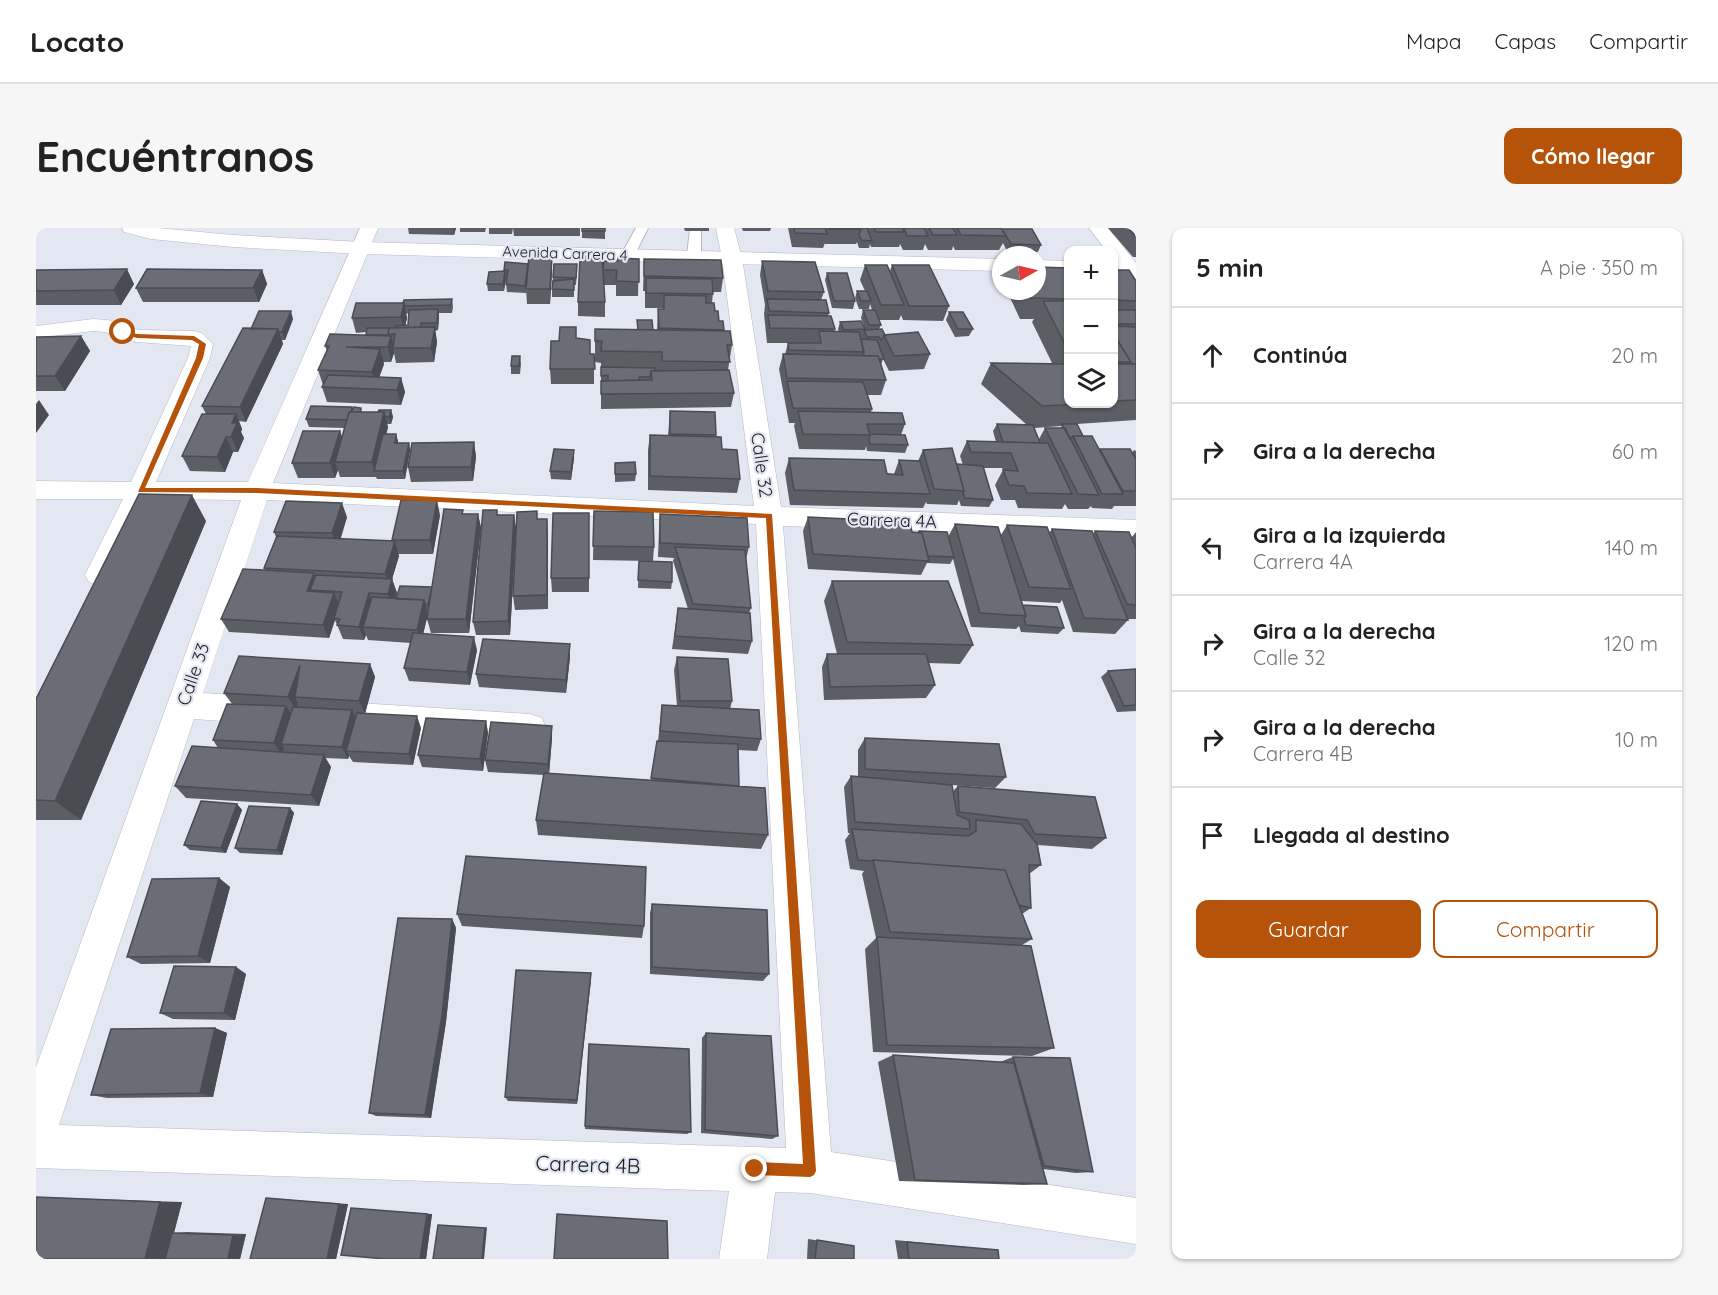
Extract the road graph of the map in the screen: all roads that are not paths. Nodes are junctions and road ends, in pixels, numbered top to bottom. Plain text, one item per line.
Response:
1 (131, 228) edge
2 (642, 228) edge
3 (1098, 228) edge
4 (365, 238) edge
5 (717, 239) edge
6 (628, 255) junction
7 (694, 257) junction
8 (992, 264) edge
9 (1046, 266) edge
10 (1064, 267) edge
11 (1129, 270) edge
12 (36, 332) edge
13 (36, 490) edge
14 (140, 490) junction
15 (257, 491) junction
16 (769, 516) junction
17 (1136, 529) edge
18 (88, 596) edge
19 (183, 705) junction
20 (531, 728) edge
21 (36, 1127) edge
22 (36, 1146) edge
23 (755, 1169) junction
24 (810, 1171) junction
25 (1136, 1221) edge
26 (743, 1259) edge

1 - 4 street, Avenida Carrera 4
2 - 6 lane
3 - 11 street
4 - 6 street, Avenida Carrera 4
4 - 15 street, Calle 33
5 - 7 street, Avenida Carrera 4
5 - 7 lane
5 - 8 street, Avenida Carrera 4
5 - 16 street, Calle 32
6 - 7 street, Avenida Carrera 4
9 - 10 street
12 - 14 street
13 - 14 street, Carrera 4A
14 - 15 street, Carrera 4A
14 - 18 street
15 - 16 street, Carrera 4A
15 - 19 street, Calle 33
16 - 17 street, Carrera 4A
16 - 24 street, Calle 32
19 - 20 street
19 - 21 street, Calle 33
22 - 23 street, Carrera 4B
23 - 24 street, Carrera 4B
23 - 26 street
24 - 25 street, Carrera 4B

